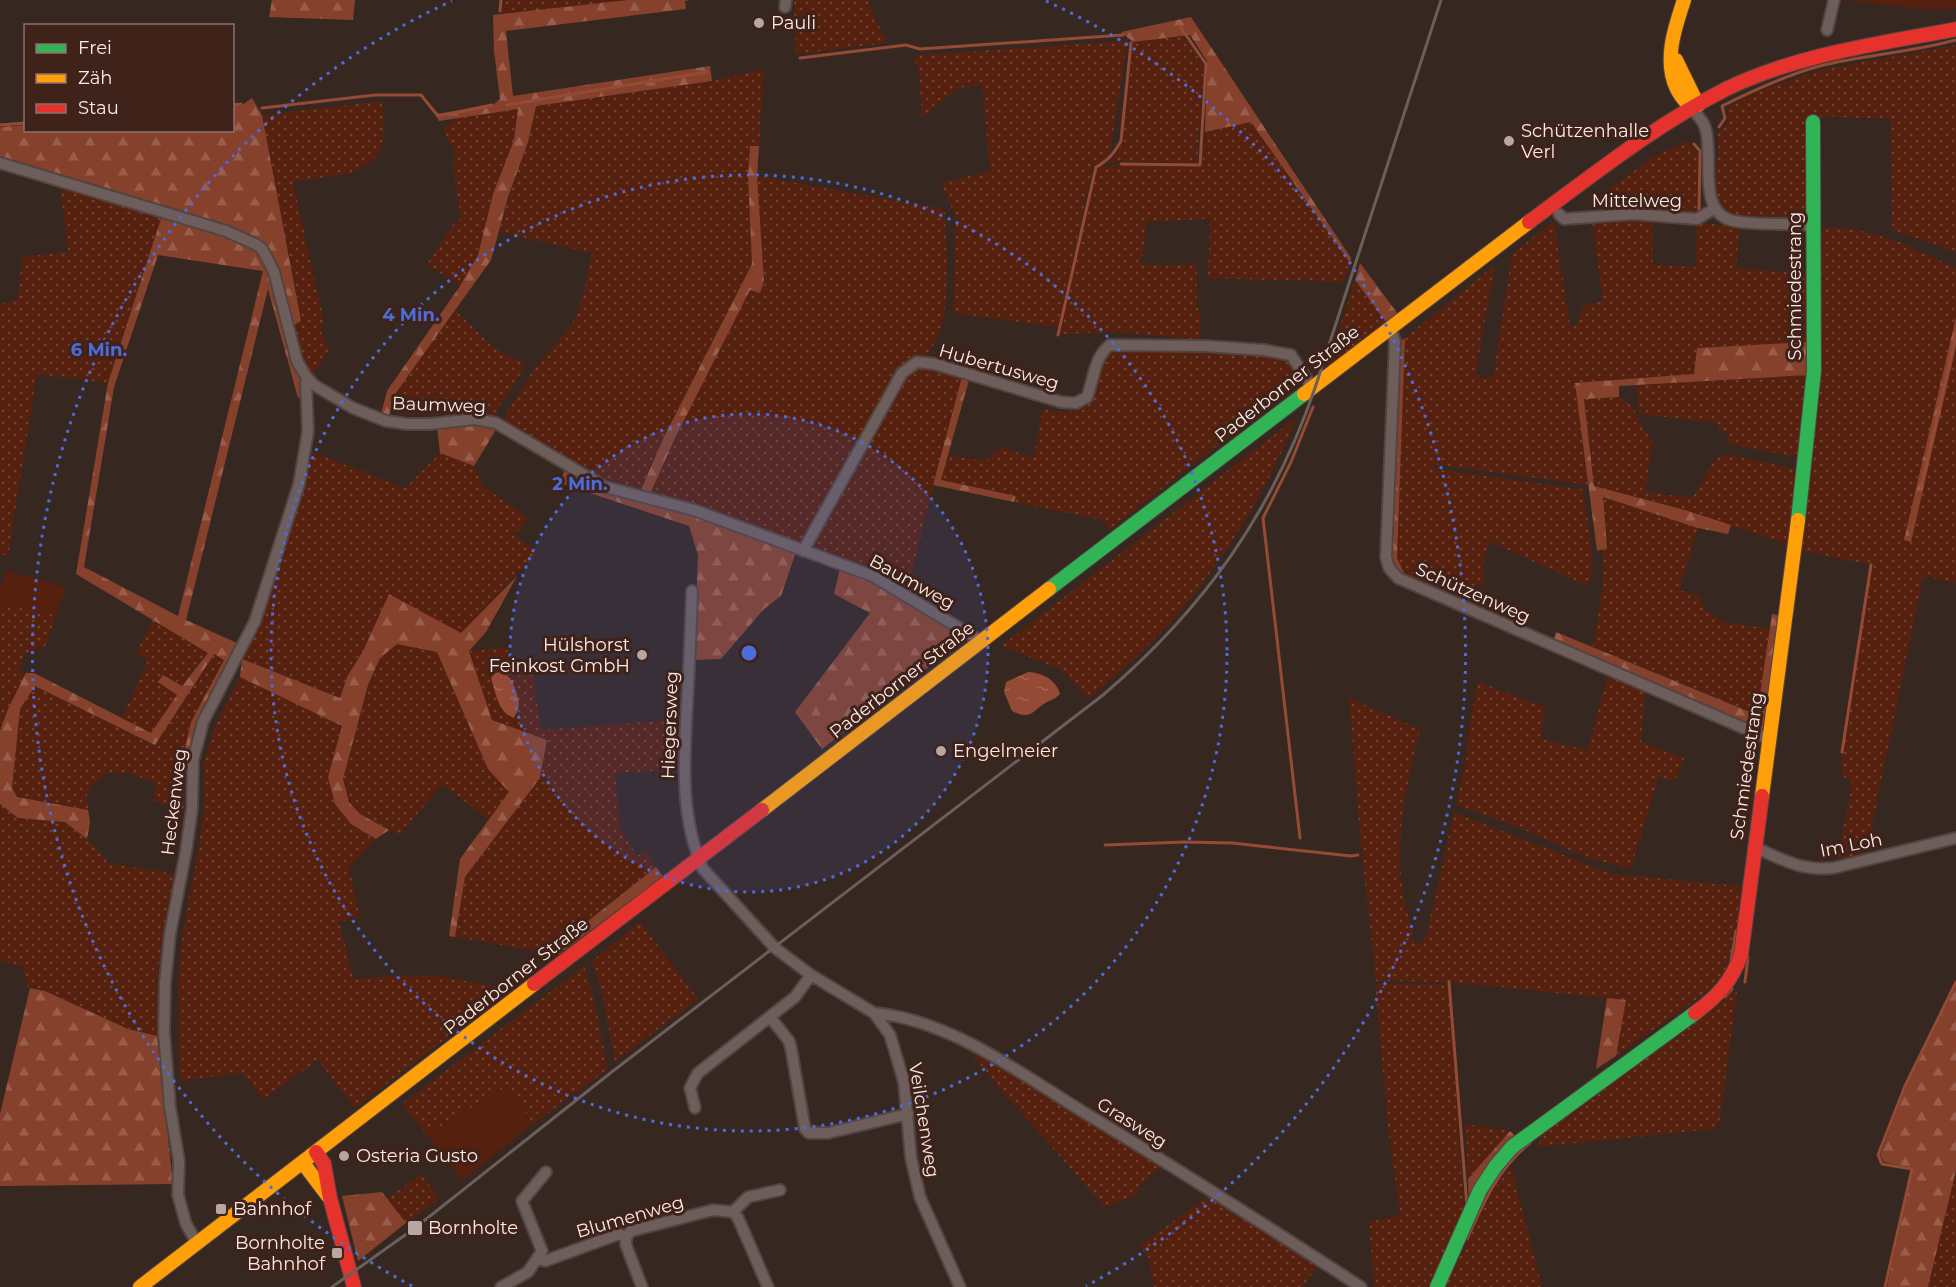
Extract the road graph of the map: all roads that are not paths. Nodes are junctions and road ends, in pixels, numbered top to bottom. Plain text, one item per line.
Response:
1 (1684, 0) edge
2 (1834, 0) edge
3 (1956, 29) edge
4 (1827, 30) dead end
5 (1695, 107) junction
6 (1813, 122) dead end
7 (0, 163) edge
8 (1714, 209) junction
9 (1559, 214) dead end
10 (1813, 226) junction
11 (1390, 327) junction
12 (308, 379) junction
13 (1312, 387) junction
14 (802, 551) junction
15 (692, 591) dead end
16 (981, 641) junction
17 (1770, 739) junction
18 (1956, 838) edge
19 (1754, 847) junction
20 (698, 859) junction
21 (811, 975) junction
22 (874, 1013) junction
23 (770, 1017) junction
24 (695, 1108) dead end
25 (908, 1114) junction
26 (316, 1152) junction
27 (303, 1163) junction
28 (546, 1172) dead end
29 (780, 1190) dead end
30 (330, 1198) junction
31 (733, 1212) junction
32 (626, 1237) junction
33 (197, 1243) junction
34 (537, 1259) junction
35 (140, 1287) edge
36 (354, 1287) edge
37 (501, 1287) edge
38 (642, 1287) edge
39 (768, 1287) edge
40 (960, 1287) edge
41 (1361, 1287) edge
42 (1437, 1287) edge

1 - 5 main road
2 - 4 street
3 - 5 main road, Paderborner Straße
5 - 8 street
5 - 11 main road, Paderborner Straße
6 - 10 main road, Schmiedestrang
7 - 12 street, Baumweg
8 - 9 street, Mittelweg
8 - 10 street
10 - 17 main road, Schmiedestrang
11 - 13 main road, Paderborner Straße
11 - 17 street, Schützenweg
12 - 14 street, Baumweg
12 - 33 street, Heckenweg
13 - 14 street, Hubertusweg
13 - 16 main road, Paderborner Straße
14 - 16 street, Baumweg
15 - 20 street, Hiegersweg
16 - 20 main road, Paderborner Straße
17 - 19 main road, Schmiedestrang
18 - 19 street, Im Loh
19 - 42 main road, Schmiedestrang
20 - 21 street, Veilchenweg
20 - 26 main road, Paderborner Straße
21 - 22 street, Veilchenweg
21 - 23 street
22 - 25 street, Veilchenweg
22 - 41 street, Grasweg
23 - 24 street
23 - 25 street
25 - 40 street, Veilchenweg
26 - 27 main road, Paderborner Straße
26 - 30 main road
27 - 30 main road
27 - 33 main road, Paderborner Straße
28 - 34 street
29 - 31 street
30 - 36 main road
31 - 32 street, Blumenweg
31 - 39 street
32 - 34 street, Blumenweg
32 - 38 street
33 - 35 main road, Paderborner Straße
34 - 37 street

